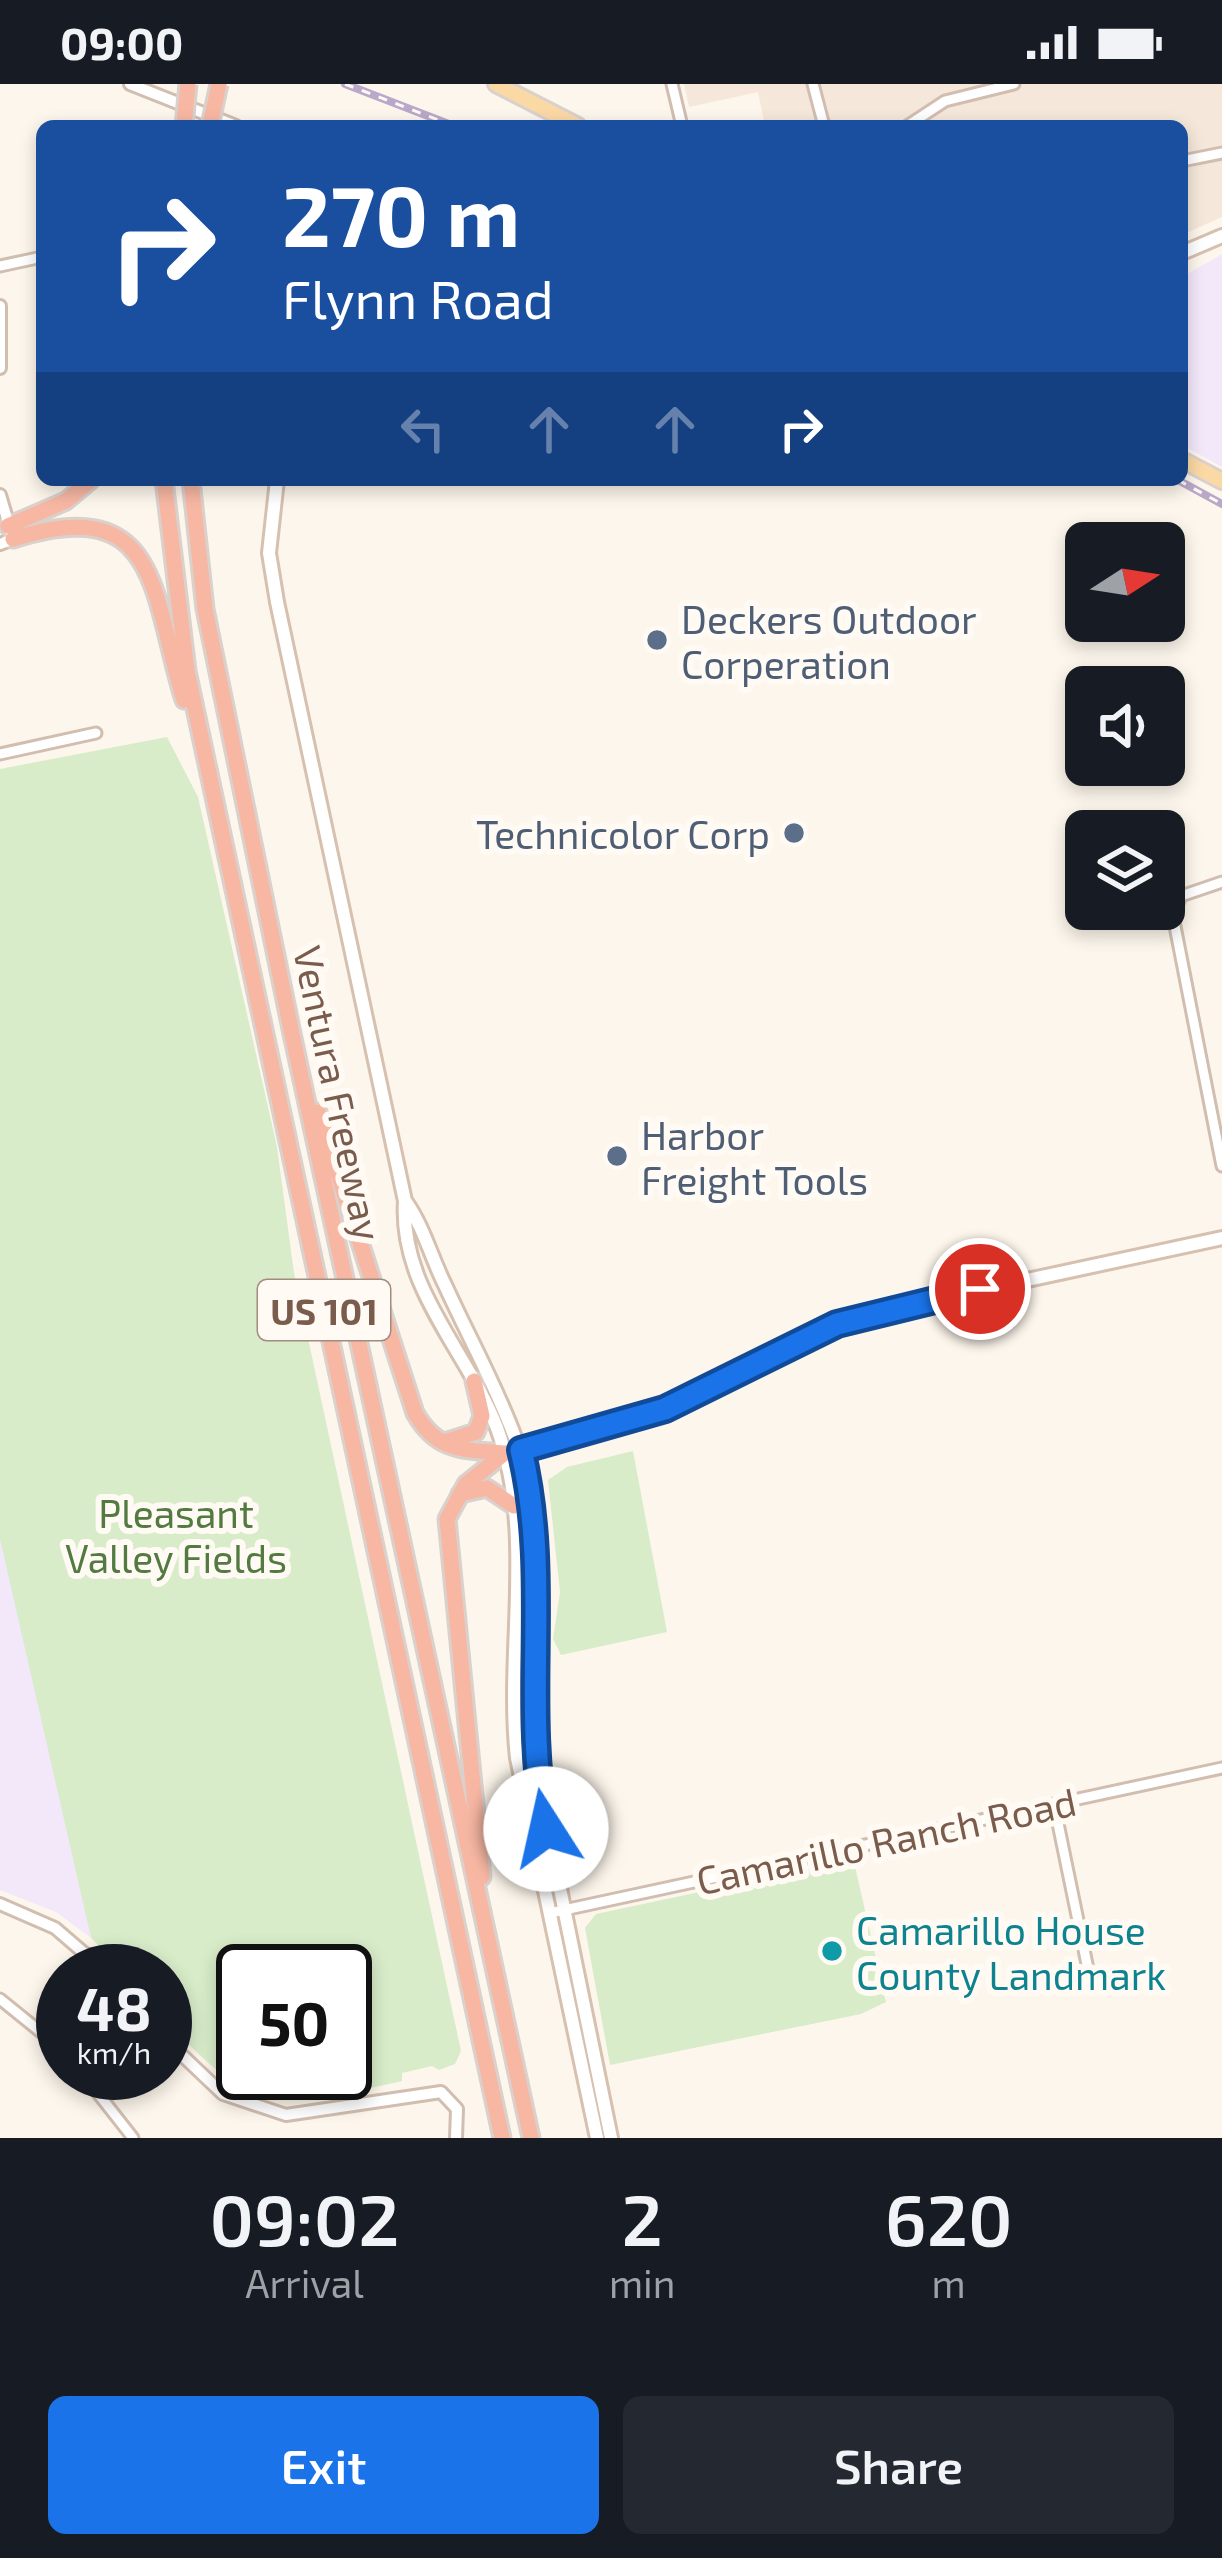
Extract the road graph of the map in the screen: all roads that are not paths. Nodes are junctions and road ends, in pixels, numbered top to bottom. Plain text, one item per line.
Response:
1 (130, 84) edge
2 (188, 84) edge
3 (216, 84) edge
4 (496, 84) edge
5 (672, 84) edge
6 (813, 84) edge
7 (1014, 84) edge
8 (185, 120) edge
9 (211, 120) edge
10 (221, 120) edge
11 (566, 120) edge
12 (681, 120) edge
13 (822, 120) edge
14 (916, 120) edge
15 (1222, 153) edge
16 (1188, 160) edge
17 (1222, 236) edge
18 (1188, 251) edge
19 (36, 258) edge
20 (0, 266) edge
21 (0, 306) edge
22 (0, 368) edge
23 (1188, 463) edge
24 (1222, 481) edge
25 (84, 486) edge
26 (165, 486) edge
27 (192, 486) edge
28 (276, 486) edge
29 (0, 495) edge
30 (5, 534) edge
31 (96, 733) dead end
32 (0, 754) edge
33 (211, 783) junction
34 (1222, 882) edge
35 (292, 1034) junction
36 (1222, 1166) edge
37 (405, 1201) junction
38 (1222, 1238) edge
39 (474, 1381) junction
40 (436, 1442) junction
41 (513, 1452) junction
42 (457, 1496) junction
43 (514, 1506) junction
44 (1222, 1768) edge
45 (1054, 1804) junction
46 (0, 1904) edge
47 (482, 1904) junction
48 (557, 1911) junction
49 (74, 1944) edge
50 (1088, 1969) dead end
51 (566, 1992) junction
52 (0, 1999) edge
53 (36, 2028) edge
54 (192, 2067) edge
55 (598, 2080) junction
56 (104, 2100) edge
57 (134, 2138) edge
58 (456, 2138) edge
59 (502, 2138) edge
60 (531, 2138) edge
61 (597, 2138) edge
62 (611, 2138) edge

1 - 10 street
2 - 8 highway, bridge
3 - 9 highway, bridge
4 - 11 main road
5 - 12 street
6 - 13 street
7 - 14 street
15 - 16 street
17 - 18 main road
19 - 20 street
21 - 22 street
23 - 24 main road
25 - 30 highway
26 - 33 highway, Ventura Freeway / US 101
27 - 35 highway, Ventura Freeway / US 101
28 - 37 main road
29 - 30 street
30 - 33 highway
31 - 32 street
33 - 59 highway, Ventura Freeway / US 101
34 - 36 street
35 - 40 highway
35 - 47 highway, Ventura Freeway / US 101
37 - 39 main road
37 - 41 main road
38 - 41 main road
39 - 40 highway
39 - 41 main road
40 - 41 highway
41 - 42 highway
41 - 43 main road
41 - 48 main road
42 - 43 highway
42 - 47 highway
43 - 48 main road
44 - 45 street, Camarillo Ranch Road
45 - 48 street, Camarillo Ranch Road
45 - 50 street
46 - 49 street
47 - 60 highway, Ventura Freeway / US 101
48 - 51 main road
48 - 55 main road
51 - 55 main road
51 - 61 main road
52 - 53 street
54 - 58 street
55 - 62 main road
56 - 57 street

